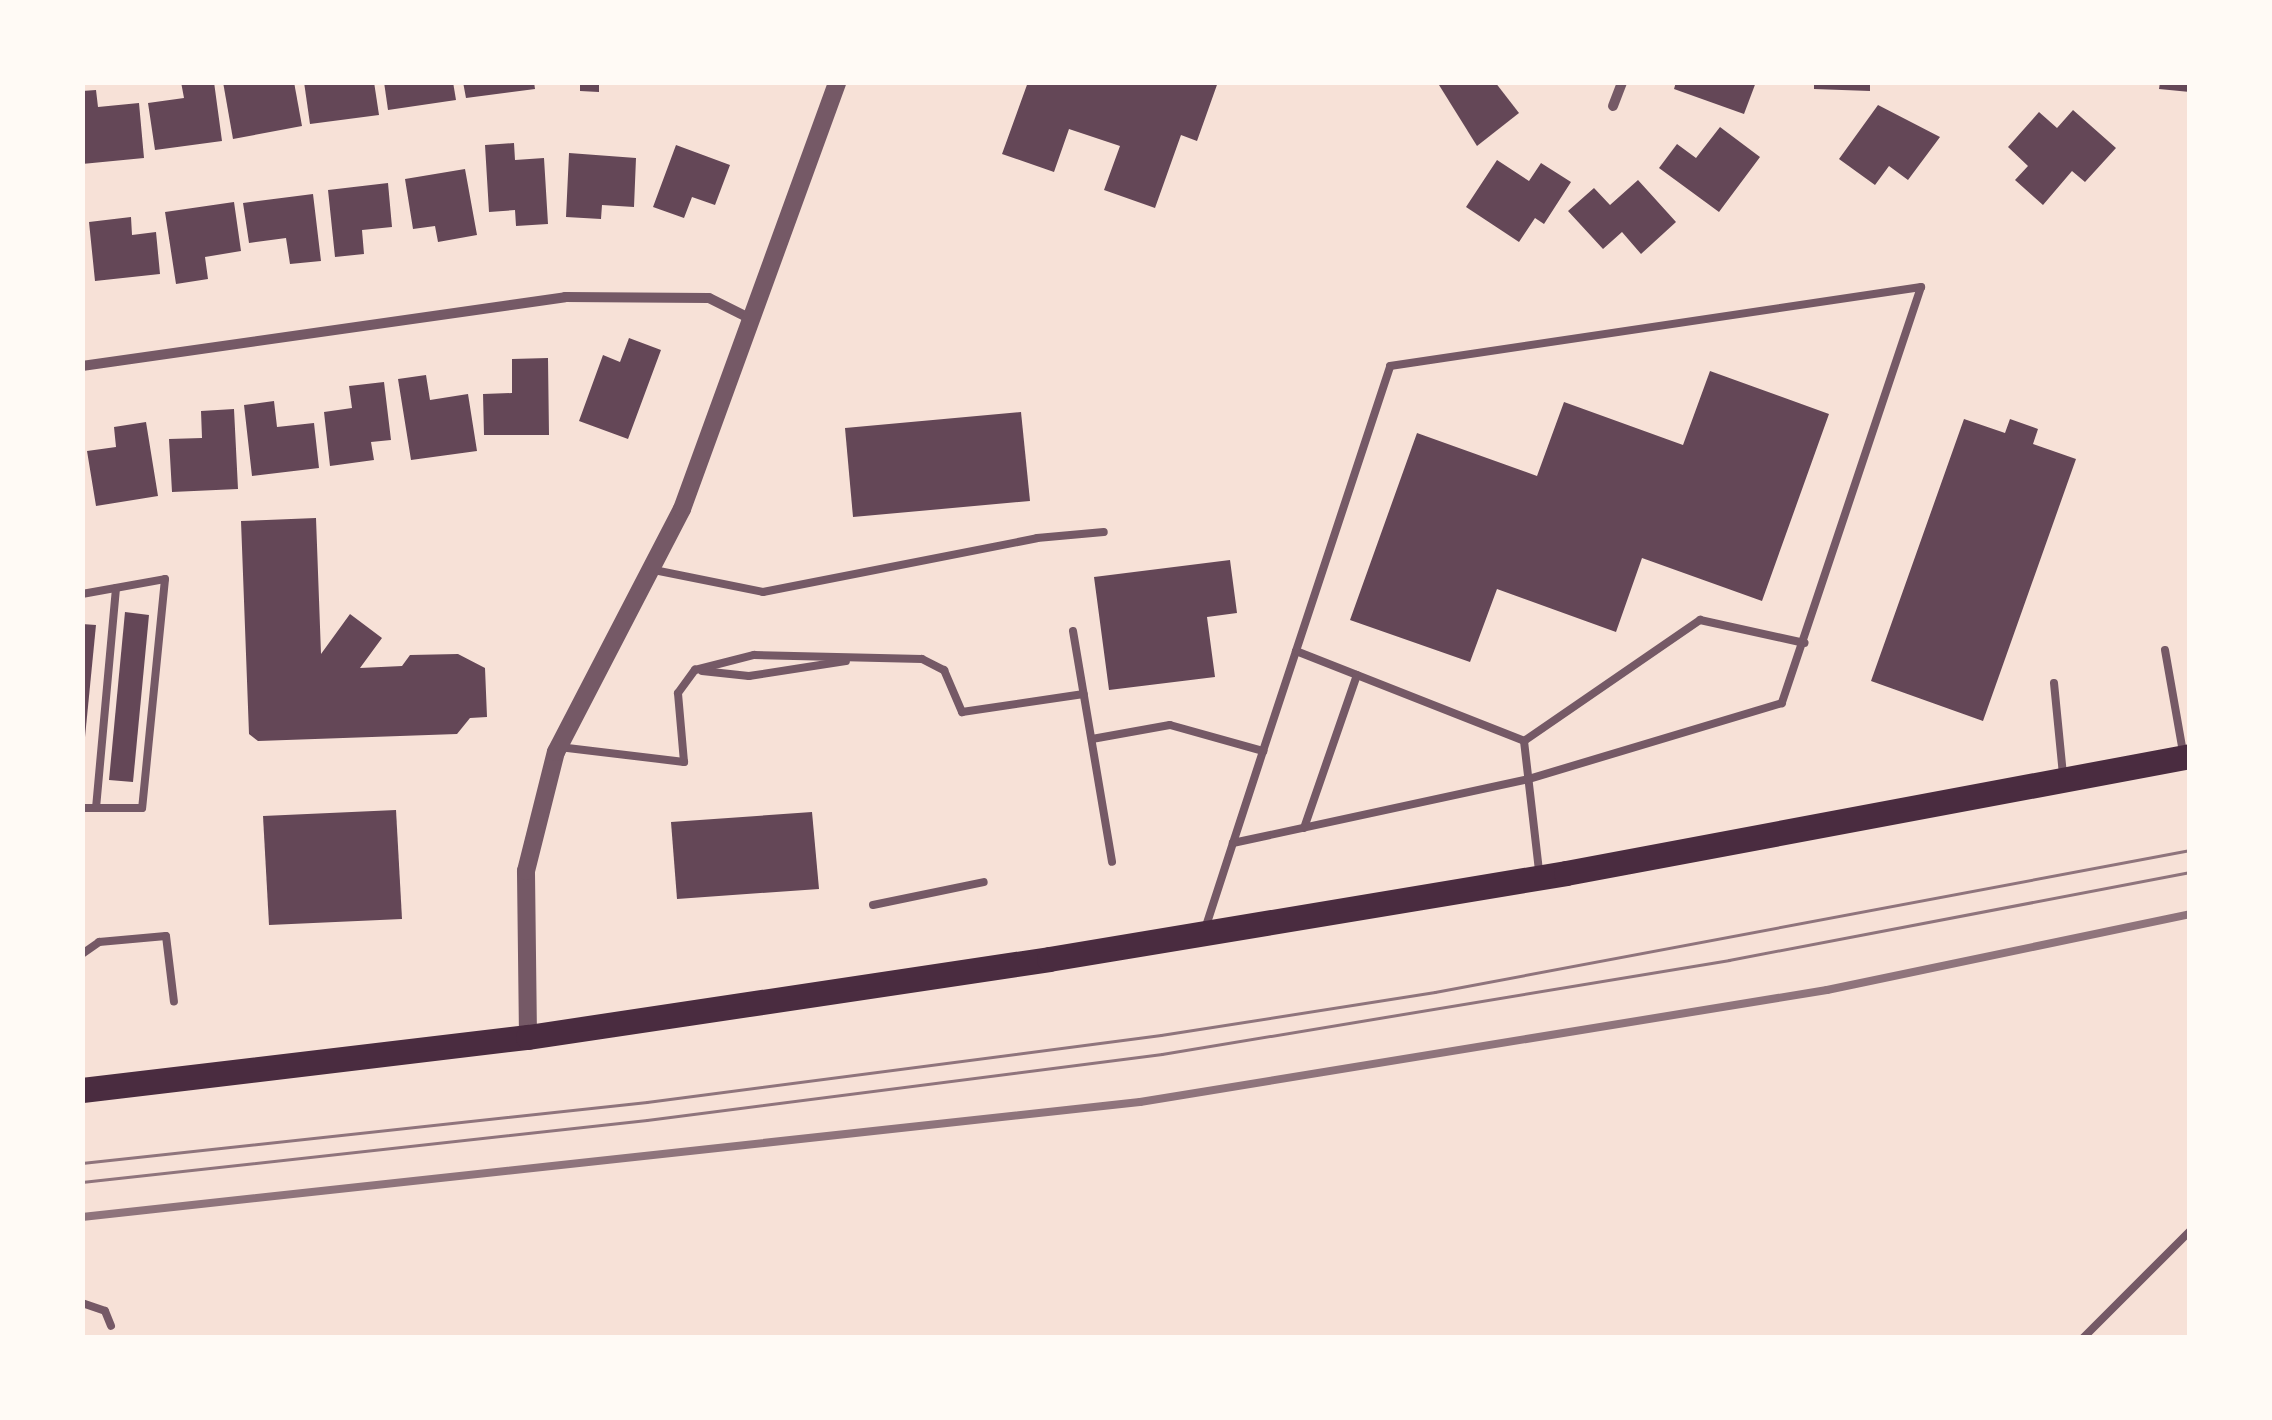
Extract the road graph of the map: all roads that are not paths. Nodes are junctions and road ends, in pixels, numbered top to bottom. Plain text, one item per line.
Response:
1 (838, 82) edge
2 (1622, 82) edge
3 (1613, 106) dead end
4 (752, 319) junction
5 (82, 366) edge
6 (1104, 532) dead end
7 (654, 570) junction
8 (116, 588) junction
9 (82, 594) edge
10 (1074, 631) dead end
11 (1806, 643) junction
12 (2165, 650) dead end
13 (1296, 651) junction
14 (866, 658) junction
15 (696, 670) junction
16 (1357, 675) junction
17 (2054, 683) dead end
18 (1084, 694) junction
19 (1092, 739) junction
20 (1524, 741) junction
21 (559, 747) junction
22 (1263, 752) junction
23 (2187, 756) edge
24 (2063, 778) junction
25 (1529, 779) junction
26 (82, 808) edge
27 (96, 808) junction
28 (1304, 828) junction
29 (1233, 843) junction
30 (1112, 862) dead end
31 (1540, 877) junction
32 (984, 882) dead end
33 (874, 905) dead end
34 (1203, 934) junction
35 (82, 954) edge
36 (174, 1002) dead end
37 (528, 1037) junction
38 (82, 1090) edge
39 (2190, 1232) edge
40 (82, 1303) edge
41 (111, 1326) dead end
42 (2083, 1338) edge

1 - 4 street
2 - 3 street
4 - 5 street
4 - 7 street
6 - 7 lane
7 - 21 street
8 - 9 lane
8 - 27 lane
8 - 27 lane
10 - 18 lane
11 - 13 lane
11 - 20 lane
11 - 25 lane
12 - 23 lane
13 - 16 lane
13 - 22 lane
14 - 15 lane
14 - 15 lane
14 - 18 lane
15 - 21 lane
16 - 20 lane
16 - 28 lane
17 - 24 lane
18 - 19 lane
19 - 22 lane
19 - 30 lane
20 - 25 lane
21 - 37 street
22 - 29 lane
23 - 24 main road
24 - 31 main road
25 - 28 lane
25 - 31 lane
26 - 27 lane
28 - 29 lane
29 - 34 lane
31 - 34 main road
32 - 33 lane
34 - 37 main road
35 - 36 lane
37 - 38 main road
39 - 42 lane
40 - 41 lane

